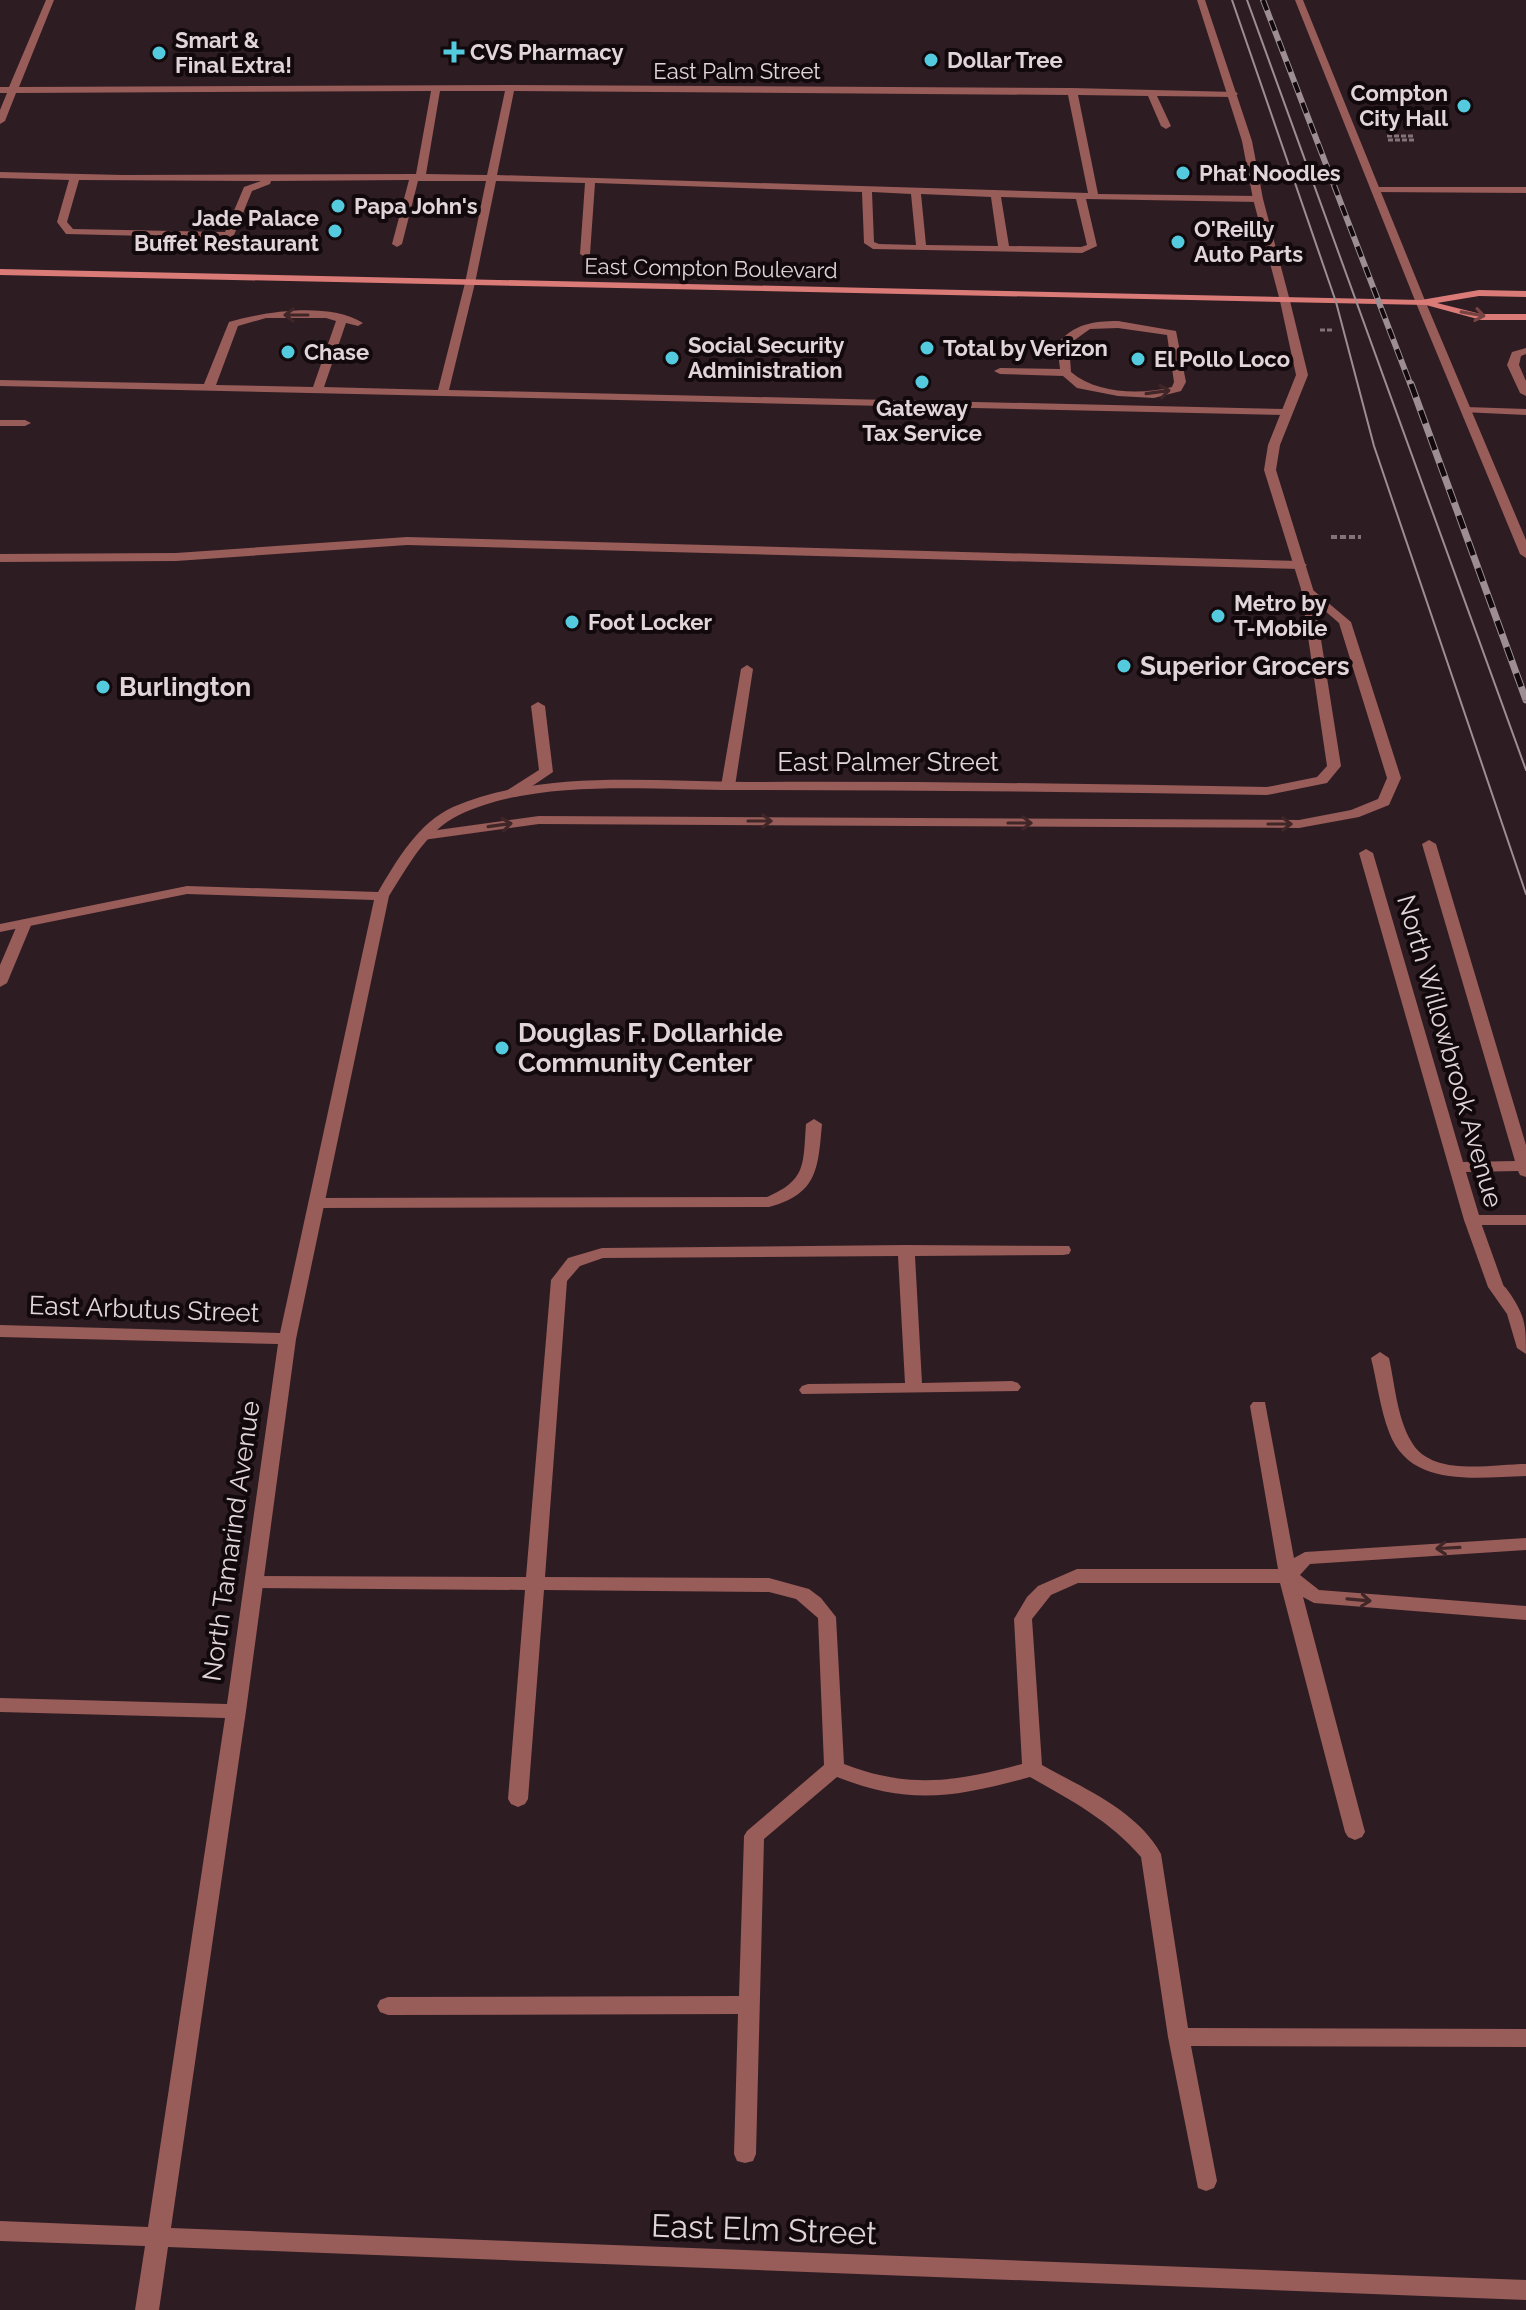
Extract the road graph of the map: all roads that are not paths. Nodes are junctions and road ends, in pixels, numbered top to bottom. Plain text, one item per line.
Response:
1 (50, 0) edge
2 (1201, 0) edge
3 (1299, 0) edge
4 (436, 88) junction
5 (510, 88) junction
6 (6, 90) edge
7 (1072, 91) junction
8 (1151, 92) junction
9 (1233, 94) junction
10 (0, 121) edge
11 (1166, 126) dead end
12 (0, 175) edge
13 (75, 178) junction
14 (275, 178) junction
15 (417, 178) junction
16 (491, 178) junction
17 (590, 181) junction
18 (867, 190) junction
19 (1376, 190) junction
20 (1526, 190) edge
21 (916, 192) junction
22 (996, 195) junction
23 (1081, 198) junction
24 (1094, 198) junction
25 (1258, 199) junction
26 (397, 244) dead end
27 (921, 248) junction
28 (1004, 249) junction
29 (585, 254) dead end
30 (0, 272) edge
31 (470, 283) junction
32 (1526, 294) edge
33 (1285, 301) junction
34 (1421, 303) junction
35 (1526, 317) edge
36 (341, 321) junction
37 (358, 323) dead end
38 (1526, 351) edge
39 (1000, 371) dead end
40 (1066, 373) junction
41 (0, 383) edge
42 (209, 387) junction
43 (317, 390) junction
44 (443, 392) junction
45 (1526, 393) edge
46 (1466, 410) junction
47 (1286, 412) junction
48 (1526, 412) edge
49 (0, 423) edge
50 (25, 423) dead end
51 (1526, 554) edge
52 (0, 558) edge
53 (1301, 565) junction
54 (1307, 589) junction
55 (747, 669) dead end
56 (538, 706) dead end
57 (728, 786) junction
58 (511, 794) junction
59 (455, 811) joint
60 (423, 836) junction
61 (1429, 844) dead end
62 (1366, 853) dead end
63 (382, 896) junction
64 (25, 923) junction
65 (0, 928) edge
66 (0, 983) edge
67 (814, 1124) dead end
68 (1456, 1167) junction
69 (1525, 1168) edge
70 (316, 1203) junction
71 (1472, 1220) junction
72 (1526, 1220) edge
73 (906, 1250) junction
74 (1063, 1250) dead end
75 (0, 1331) edge
76 (287, 1339) junction
77 (1526, 1348) edge
78 (1380, 1358) dead end
79 (1012, 1387) dead end
80 (914, 1388) junction
81 (808, 1390) dead end
82 (1259, 1406) dead end
83 (1526, 1470) edge
84 (1526, 1544) edge
85 (1288, 1576) junction
86 (254, 1581) junction
87 (537, 1583) junction
88 (1526, 1613) edge
89 (0, 1705) edge
90 (236, 1711) junction
91 (834, 1768) junction
92 (1032, 1769) junction
93 (518, 1799) dead end
94 (1355, 1832) dead end
95 (750, 2005) junction
96 (388, 2006) dead end
97 (1179, 2037) junction
98 (1526, 2038) edge
99 (745, 2154) dead end
100 (1206, 2181) dead end
101 (0, 2231) edge
102 (156, 2238) junction
103 (1526, 2290) edge
104 (147, 2310) edge

1 - 6 street
2 - 9 street
3 - 19 street
4 - 5 street, East Palm Street
4 - 6 street, East Palm Street
4 - 15 street
5 - 7 street, East Palm Street
5 - 16 street
6 - 10 street
7 - 8 street, East Palm Street
7 - 24 street
8 - 9 street, East Palm Street
8 - 11 street
9 - 25 street
12 - 13 street
13 - 14 street
13 - 14 street
14 - 15 street
15 - 16 street
15 - 26 street
16 - 17 street
16 - 31 street
17 - 18 street
17 - 29 street
18 - 21 street
18 - 27 street
19 - 20 street
19 - 34 street
21 - 22 street
21 - 27 street
22 - 23 street
22 - 28 street
23 - 24 street
23 - 28 street
24 - 25 street
25 - 33 street
27 - 28 street
30 - 31 main road, East Compton Boulevard
31 - 33 main road, East Compton Boulevard
31 - 44 street
32 - 34 main road
33 - 34 main road, East Compton Boulevard
33 - 47 street
34 -> 35 main road
34 - 46 street
36 - 37 street
36 -> 42 street
36 - 43 street
38 - 45 street
39 - 40 street
40 -> 40 street
41 - 42 street
42 - 43 street
43 - 44 street
44 - 47 street
46 - 48 street
46 - 51 street
47 - 53 street
49 - 50 street
52 - 53 street
53 - 54 street
54 - 57 street, East Palmer Street
60 -> 54 street
55 - 57 street
56 - 58 street
57 - 58 street, East Palmer Street
58 - 59 street, East Palmer Street
59 - 60 street, North Tamarind Avenue
60 - 63 street, North Tamarind Avenue
61 - 69 street
62 - 68 street, North Willowbrook Avenue
63 - 64 street
63 - 70 street, North Tamarind Avenue
64 - 65 street
64 - 66 street
67 - 70 street
68 - 69 street
68 - 71 street, North Willowbrook Avenue
70 - 76 street, North Tamarind Avenue
71 - 72 street
71 - 77 street, North Willowbrook Avenue
73 - 74 street
73 - 80 street
73 - 87 street
75 - 76 street, East Arbutus Street
76 - 86 street, North Tamarind Avenue
78 - 83 street
79 - 80 street
80 - 81 street
82 - 85 street
84 -> 85 street
85 -> 88 street
85 - 92 street
85 - 94 street
86 - 87 street
86 - 90 street, North Tamarind Avenue
87 - 91 street
87 - 93 street
89 - 90 street
90 - 102 street, North Tamarind Avenue
91 - 92 street
91 - 95 street
92 - 97 street
95 - 96 street
95 - 99 street
97 - 98 street
97 - 100 street
101 - 102 street, East Elm Street
102 - 103 street, East Elm Street
102 - 104 street, North Tamarind Avenue

